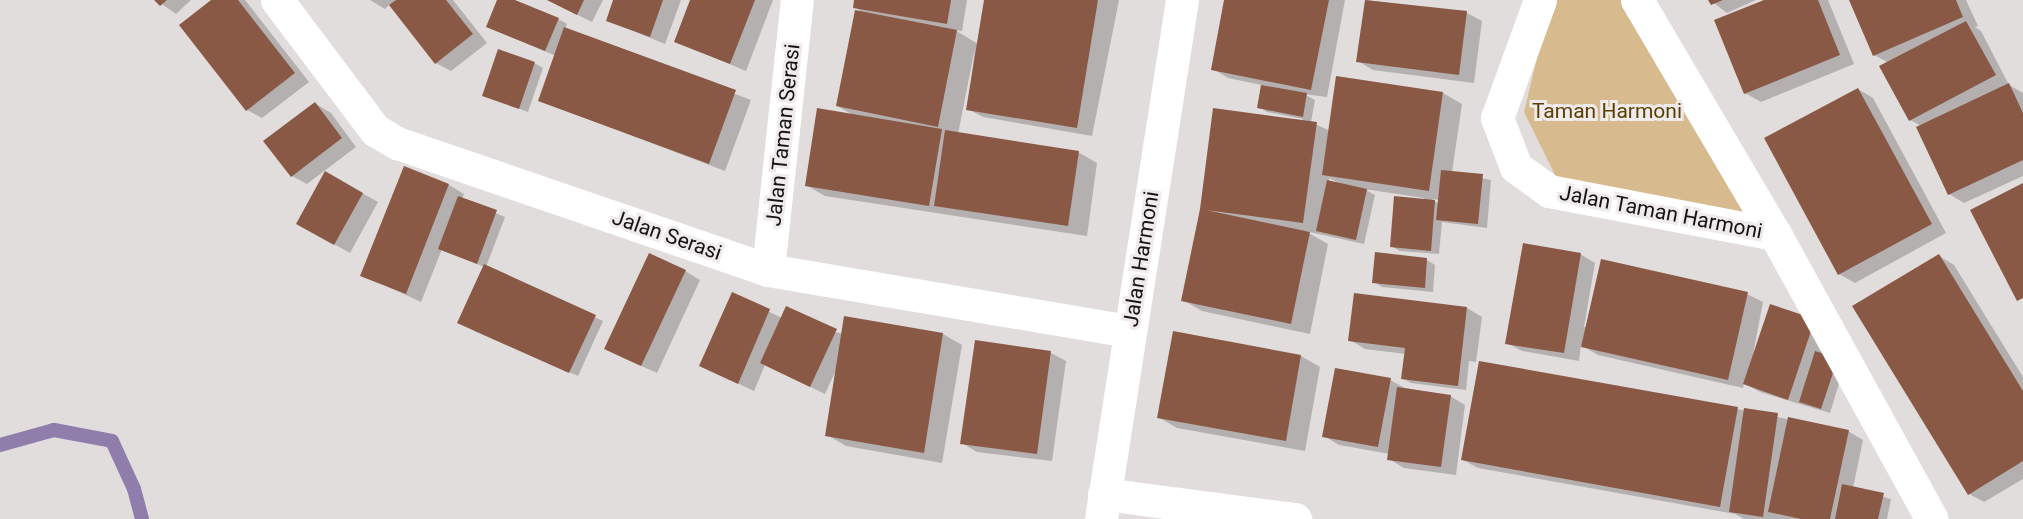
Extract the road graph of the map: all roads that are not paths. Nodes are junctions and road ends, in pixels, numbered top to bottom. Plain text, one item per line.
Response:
1 (277, 0) edge
2 (797, 0) edge
3 (1182, 0) edge
4 (1540, 0) edge
5 (1637, 0) edge
6 (1775, 234) junction
7 (768, 270) junction
8 (1130, 331) junction
9 (1102, 507) edge
10 (1295, 519) edge
11 (1932, 519) edge

1 - 7 street, Jalan Serasi
2 - 7 street, Jalan Taman Serasi
3 - 8 street, Jalan Harmoni
4 - 6 street, Jalan Taman Harmoni
5 - 6 street, Jalan Taman Harmoni
6 - 11 street, Jalan Taman Harmoni
7 - 8 street, Jalan Serasi
8 - 9 street, Jalan Harmoni
9 - 10 street

